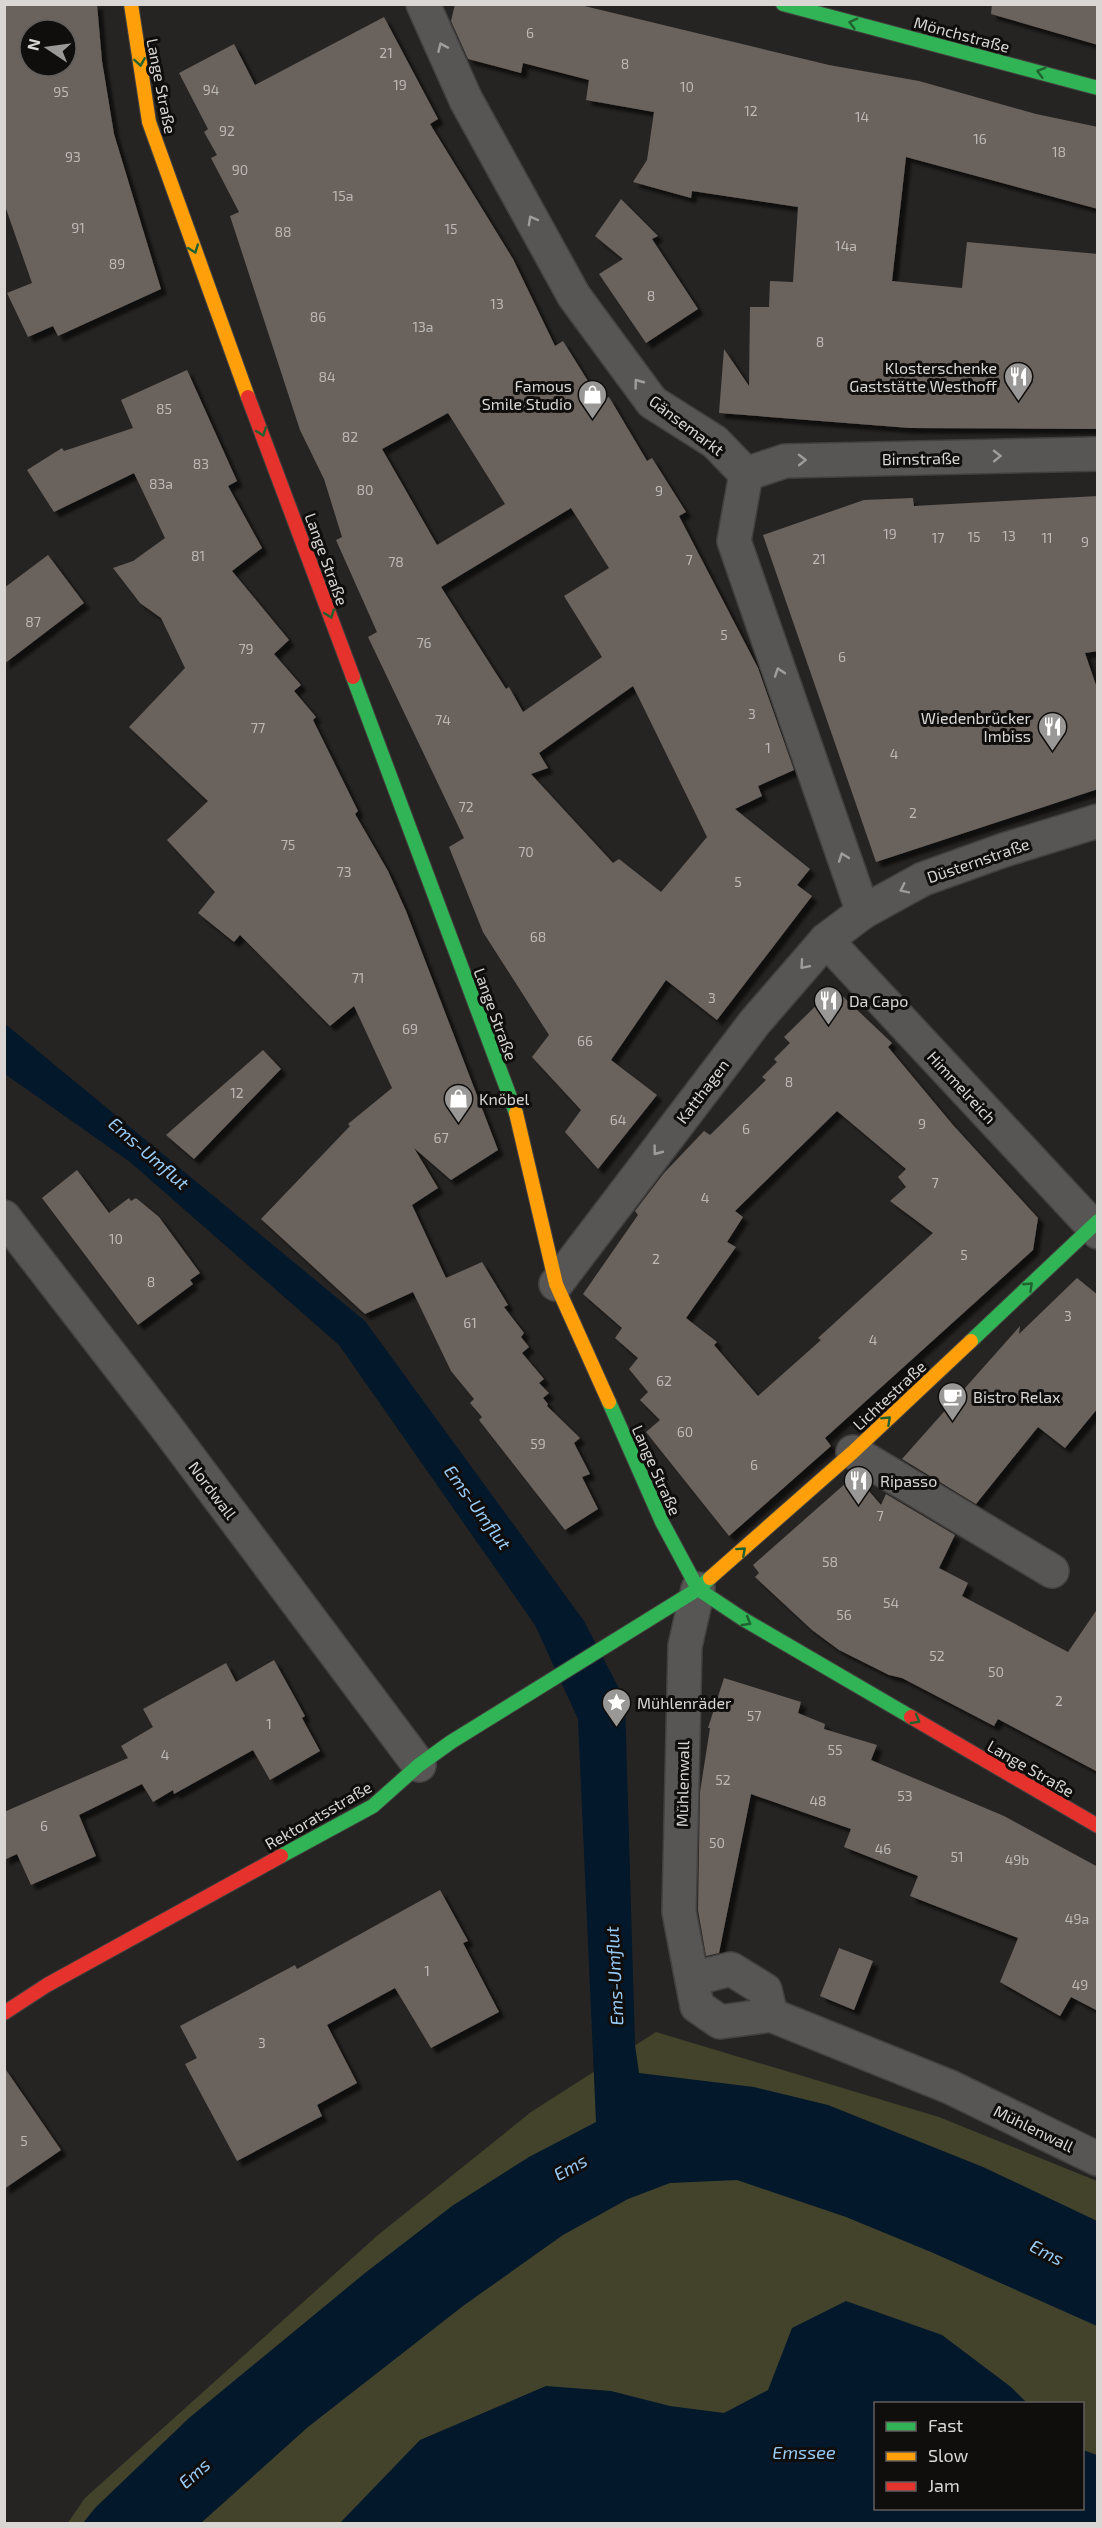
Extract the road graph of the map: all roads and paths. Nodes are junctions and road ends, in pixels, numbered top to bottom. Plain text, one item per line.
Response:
1 (131, 4) edge
2 (423, 4) edge
3 (783, 4) edge
4 (1098, 88) edge
5 (1098, 454) edge
6 (746, 474) junction
7 (1098, 821) edge
8 (863, 912) junction
9 (826, 940) junction
10 (4, 1217) edge
11 (1096, 1227) edge
12 (556, 1284) junction
13 (853, 1452) junction
14 (1052, 1571) dead end
15 (699, 1589) junction
16 (419, 1765) junction
17 (1098, 1826) edge
18 (692, 1979) junction
19 (4, 2013) edge
20 (771, 2015) junction
21 (1098, 2159) edge

1 -> 12 street, Lange Straße
6 -> 2 street, Gänsemarkt
4 -> 3 street, Mönchstraße
6 -> 5 street, Birnstraße
8 -> 6 street
7 -> 8 street, Düsternstraße
8 - 9 street, Katthagen
9 - 11 street, Himmelreich
9 -> 12 street, Katthagen
10 - 16 street, Nordwall
13 -> 11 street, Lichtestraße
12 - 15 street, Lange Straße
13 - 14 street
15 -> 13 street, Lichtestraße
15 - 16 street, Rektoratsstraße
15 -> 17 street, Lange Straße
15 - 18 street, Mühlenwall
16 - 19 street, Rektoratsstraße
18 - 20 street
18 - 20 street, Mühlenwall
20 - 21 street, Mühlenwall

